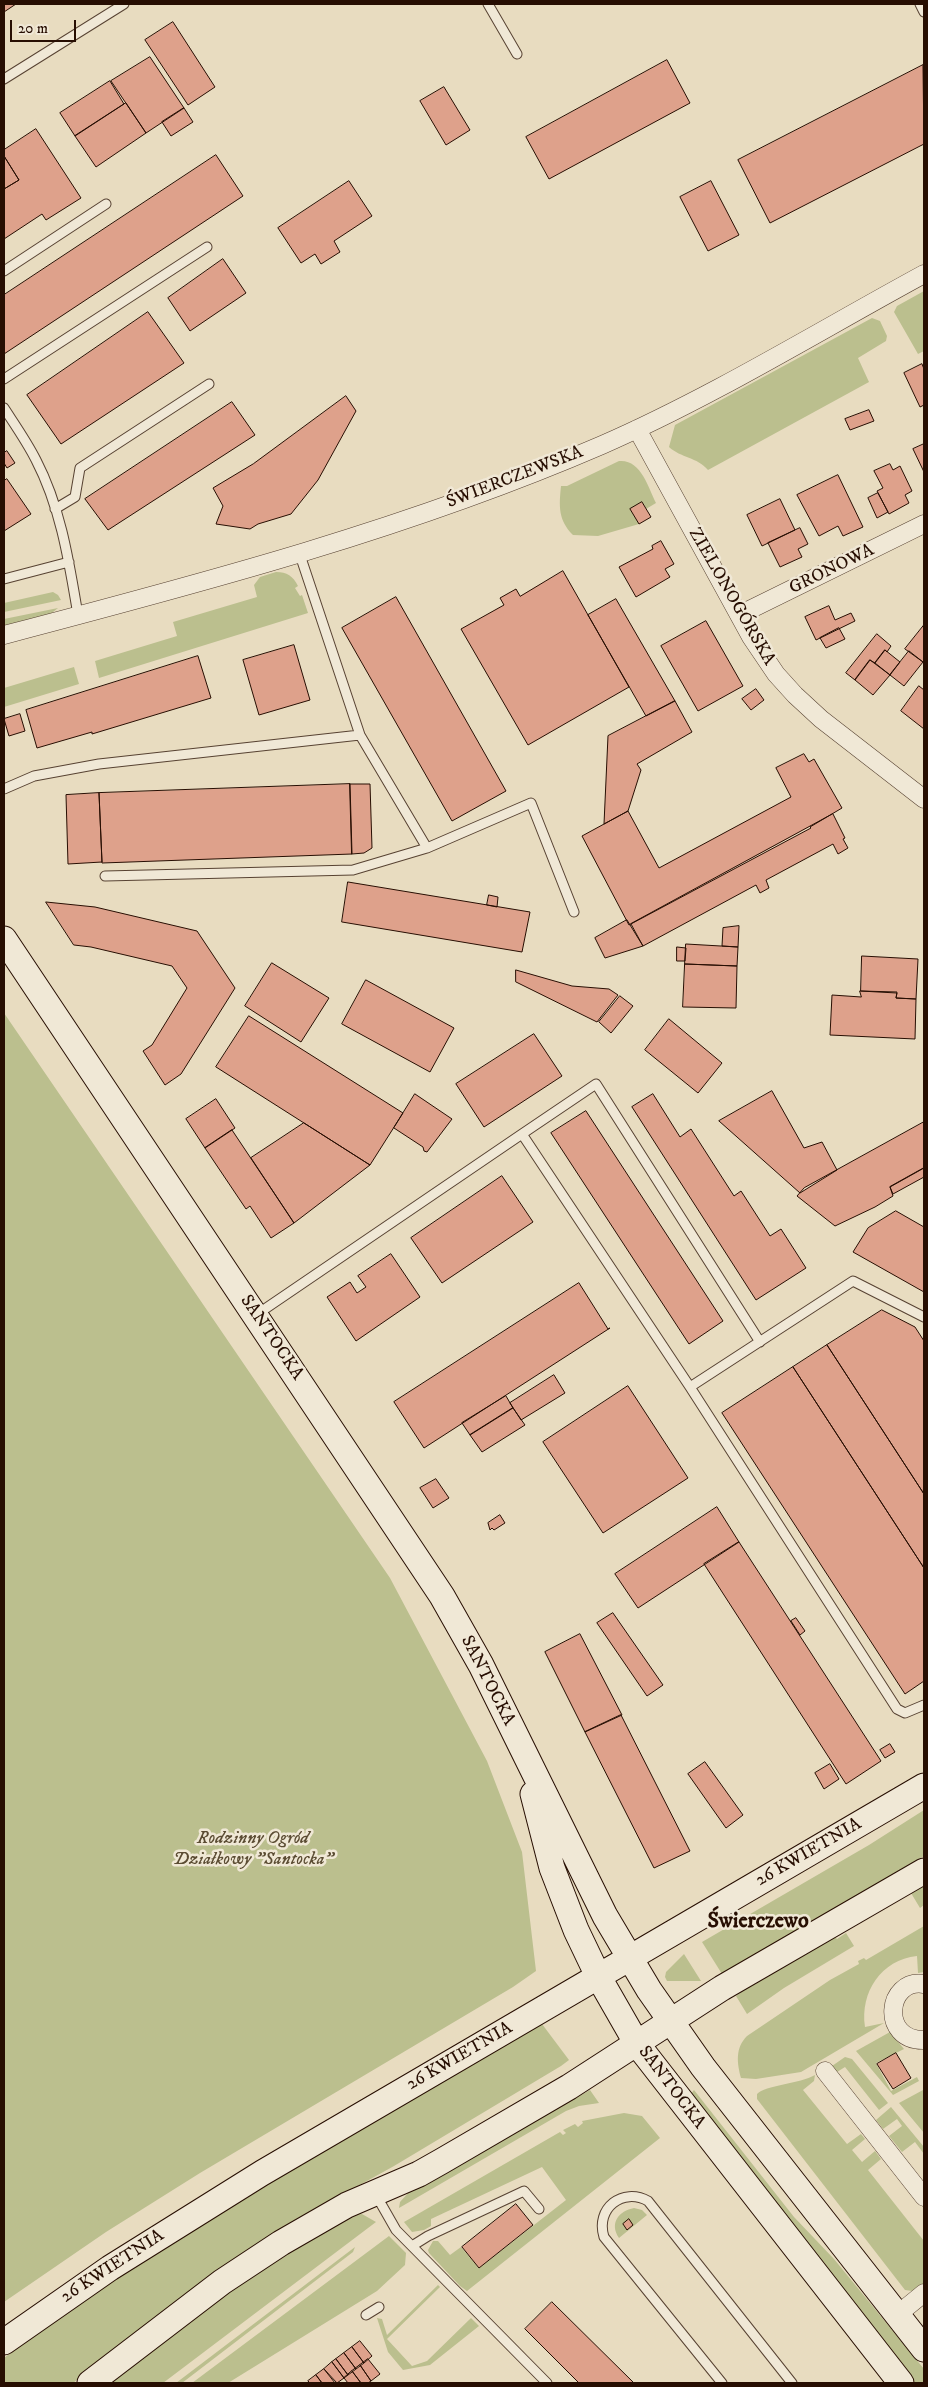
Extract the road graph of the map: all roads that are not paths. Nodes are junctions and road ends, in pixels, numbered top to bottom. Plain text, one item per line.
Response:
1 (124, 4) edge
2 (488, 4) edge
3 (920, 4) edge
4 (924, 12) edge
5 (517, 54) dead end
6 (4, 80) edge
7 (106, 204) dead end
8 (207, 247) dead end
9 (4, 271) edge
10 (924, 274) edge
11 (4, 379) edge
12 (208, 384) dead end
13 (4, 408) edge
14 (637, 429) junction
15 (55, 509) junction
16 (924, 524) edge
17 (299, 552) junction
18 (69, 562) junction
19 (4, 579) edge
20 (78, 615) junction
21 (739, 615) junction
22 (4, 635) edge
23 (360, 735) junction
24 (4, 789) edge
25 (924, 799) edge
26 (427, 848) junction
27 (105, 876) dead end
28 (574, 912) dead end
29 (4, 939) edge
30 (522, 1134) junction
31 (256, 1315) junction
32 (924, 1317) edge
33 (760, 1342) junction
34 (690, 1387) junction
35 (924, 1704) edge
36 (521, 1748) junction
37 (924, 1786) edge
38 (924, 1871) edge
39 (629, 1958) junction
40 (598, 1976) junction
41 (924, 1984) edge
42 (670, 2022) junction
43 (924, 2040) edge
44 (637, 2044) junction
45 (826, 2071) dead end
46 (374, 2193) junction
47 (924, 2197) edge
48 (539, 2209) dead end
49 (412, 2246) junction
50 (924, 2293) edge
51 (379, 2307) dead end
52 (897, 2315) junction
53 (366, 2316) dead end
54 (4, 2342) edge
55 (924, 2349) edge
56 (90, 2383) edge
57 (546, 2383) edge
58 (722, 2383) edge
59 (792, 2383) edge
60 (901, 2383) edge

1 - 6 lane
2 - 5 lane
3 - 4 lane
7 - 9 lane
8 - 11 lane
10 - 14 street, ŚWIERCZEWSKA
12 - 15 lane
13 - 15 lane
14 - 17 street, ŚWIERCZEWSKA
14 - 21 street, ZIELONOGÓRSKA
15 - 18 lane
16 - 21 street, GRONOWA
17 - 20 street, ŚWIERCZEWSKA
17 - 23 lane
18 - 19 lane
18 - 20 lane
20 - 22 street, ŚWIERCZEWSKA
21 - 25 street, ZIELONOGÓRSKA
23 - 24 lane
23 - 26 lane
26 - 27 lane
26 - 28 lane
29 - 31 street, SANTOCKA
30 - 31 lane
30 - 33 lane
30 - 34 lane
31 - 36 street, SANTOCKA
32 - 33 lane
33 - 34 lane
34 - 35 lane
36 - 39 street, SANTOCKA
36 - 40 street, SANTOCKA
37 - 39 street, 26 KWIETNIA
38 - 42 street
39 - 40 street, 26 KWIETNIA
39 - 42 street, SANTOCKA
40 - 44 street, SANTOCKA
40 - 54 street, 26 KWIETNIA
41 - 43 street
42 - 44 street
42 - 52 street, SANTOCKA
44 - 46 street
44 - 60 street, SANTOCKA
45 - 47 street
46 - 49 lane
46 - 56 street
48 - 49 lane
49 - 57 lane
50 - 52 street
51 - 53 lane
52 - 55 street, SANTOCKA
58 - 59 lane

